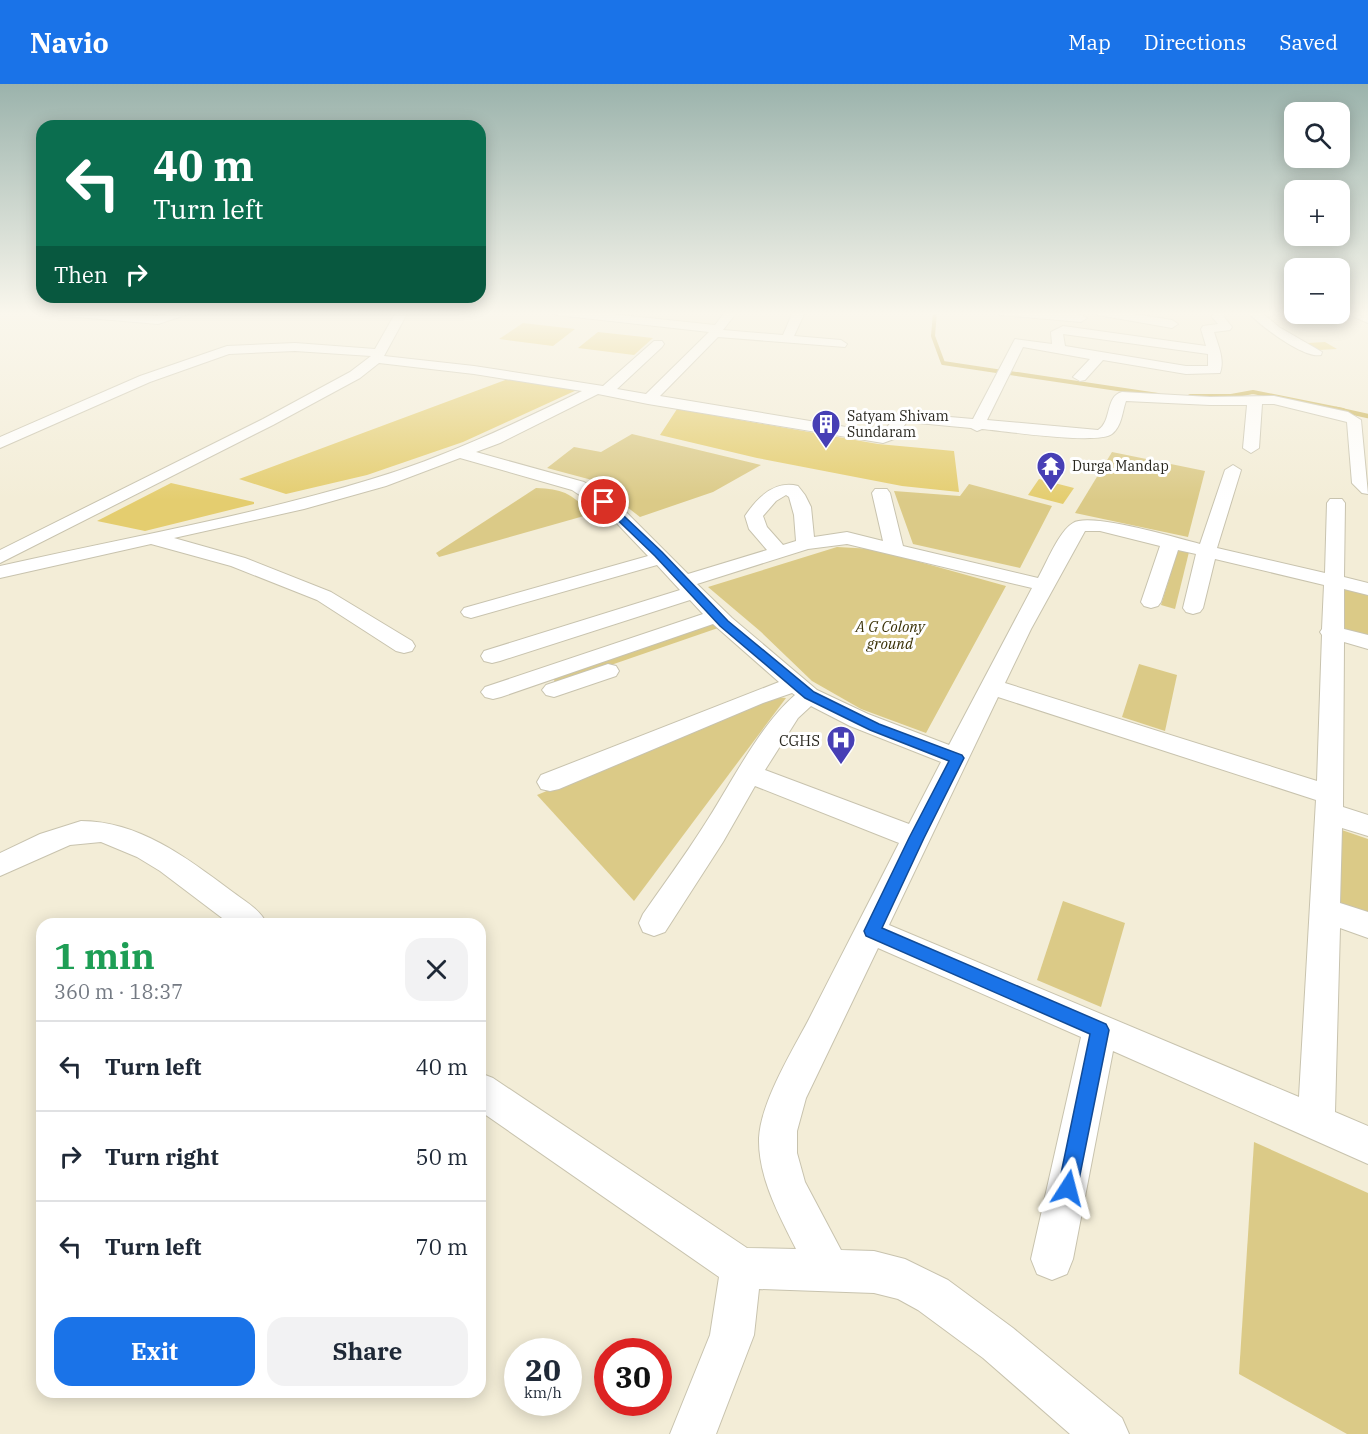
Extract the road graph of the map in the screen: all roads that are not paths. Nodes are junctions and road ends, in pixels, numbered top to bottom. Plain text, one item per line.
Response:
1 (156, 375) edge
2 (355, 375) edge
3 (513, 375) edge
4 (620, 375) edge
5 (673, 375) edge
6 (1002, 375) edge
7 (600, 391) junction
8 (648, 400) junction
9 (1255, 400) junction
10 (977, 426) junction
11 (0, 443) edge
12 (1251, 448) dead end
13 (461, 453) junction
14 (1233, 470) dead end
15 (1368, 489) edge
16 (881, 493) dead end
17 (1336, 503) dead end
18 (153, 538) junction
19 (1170, 542) junction
20 (805, 544) junction
21 (894, 549) junction
22 (1207, 550) junction
23 (779, 552) junction
24 (0, 557) edge
25 (662, 558) junction
26 (0, 572) edge
27 (1334, 581) junction
28 (1043, 585) junction
29 (689, 587) junction
30 (1368, 589) edge
31 (1151, 602) dead end
32 (1193, 608) dead end
33 (471, 612) dead end
34 (724, 623) junction
35 (1331, 632) junction
36 (1368, 642) edge
37 (404, 646) dead end
38 (492, 656) dead end
39 (992, 687) junction
40 (802, 689) junction
41 (554, 690) dead end
42 (493, 692) dead end
43 (957, 758) junction
44 (749, 774) junction
45 (550, 782) dead end
46 (1328, 804) junction
47 (1368, 826) edge
48 (916, 838) junction
49 (0, 865) edge
50 (1325, 910) junction
51 (244, 918) edge
52 (654, 923) dead end
53 (1368, 925) edge
54 (872, 931) junction
55 (1100, 1030) junction
56 (486, 1094) edge
57 (1316, 1124) junction
58 (1368, 1145) edge
59 (1052, 1259) dead end
60 (741, 1268) junction
61 (829, 1269) junction
62 (693, 1434) edge
63 (1106, 1434) edge

1 - 11 street
2 - 24 street
3 - 7 street
4 - 7 street
5 - 8 street
6 - 10 street
7 - 8 street
7 - 13 street
8 - 10 street
9 - 10 street
9 - 12 street
9 - 15 street
13 - 18 street
13 - 25 street
14 - 22 street
16 - 21 street
17 - 27 street
18 - 26 street
18 - 37 street
19 - 22 street
19 - 28 street
19 - 31 street
20 - 21 street
20 - 23 street
20 - 23 street
21 - 28 street
22 - 27 street
22 - 32 street
23 - 29 street
25 - 29 street
25 - 33 street
27 - 30 street
27 - 35 street
28 - 39 street
29 - 34 street
29 - 38 street
34 - 40 street
34 - 41 street
34 - 42 street
35 - 36 street
35 - 46 street
39 - 43 street
39 - 46 street
40 - 43 street
40 - 44 street
40 - 45 street
43 - 48 street
44 - 48 street
44 - 52 street
46 - 47 street
46 - 50 street
48 - 54 street
49 - 51 street
50 - 53 street
50 - 57 street
54 - 55 street
54 - 61 street
55 - 57 street
55 - 59 street
56 - 60 street
57 - 58 street
60 - 61 street
60 - 62 street
61 - 63 street

